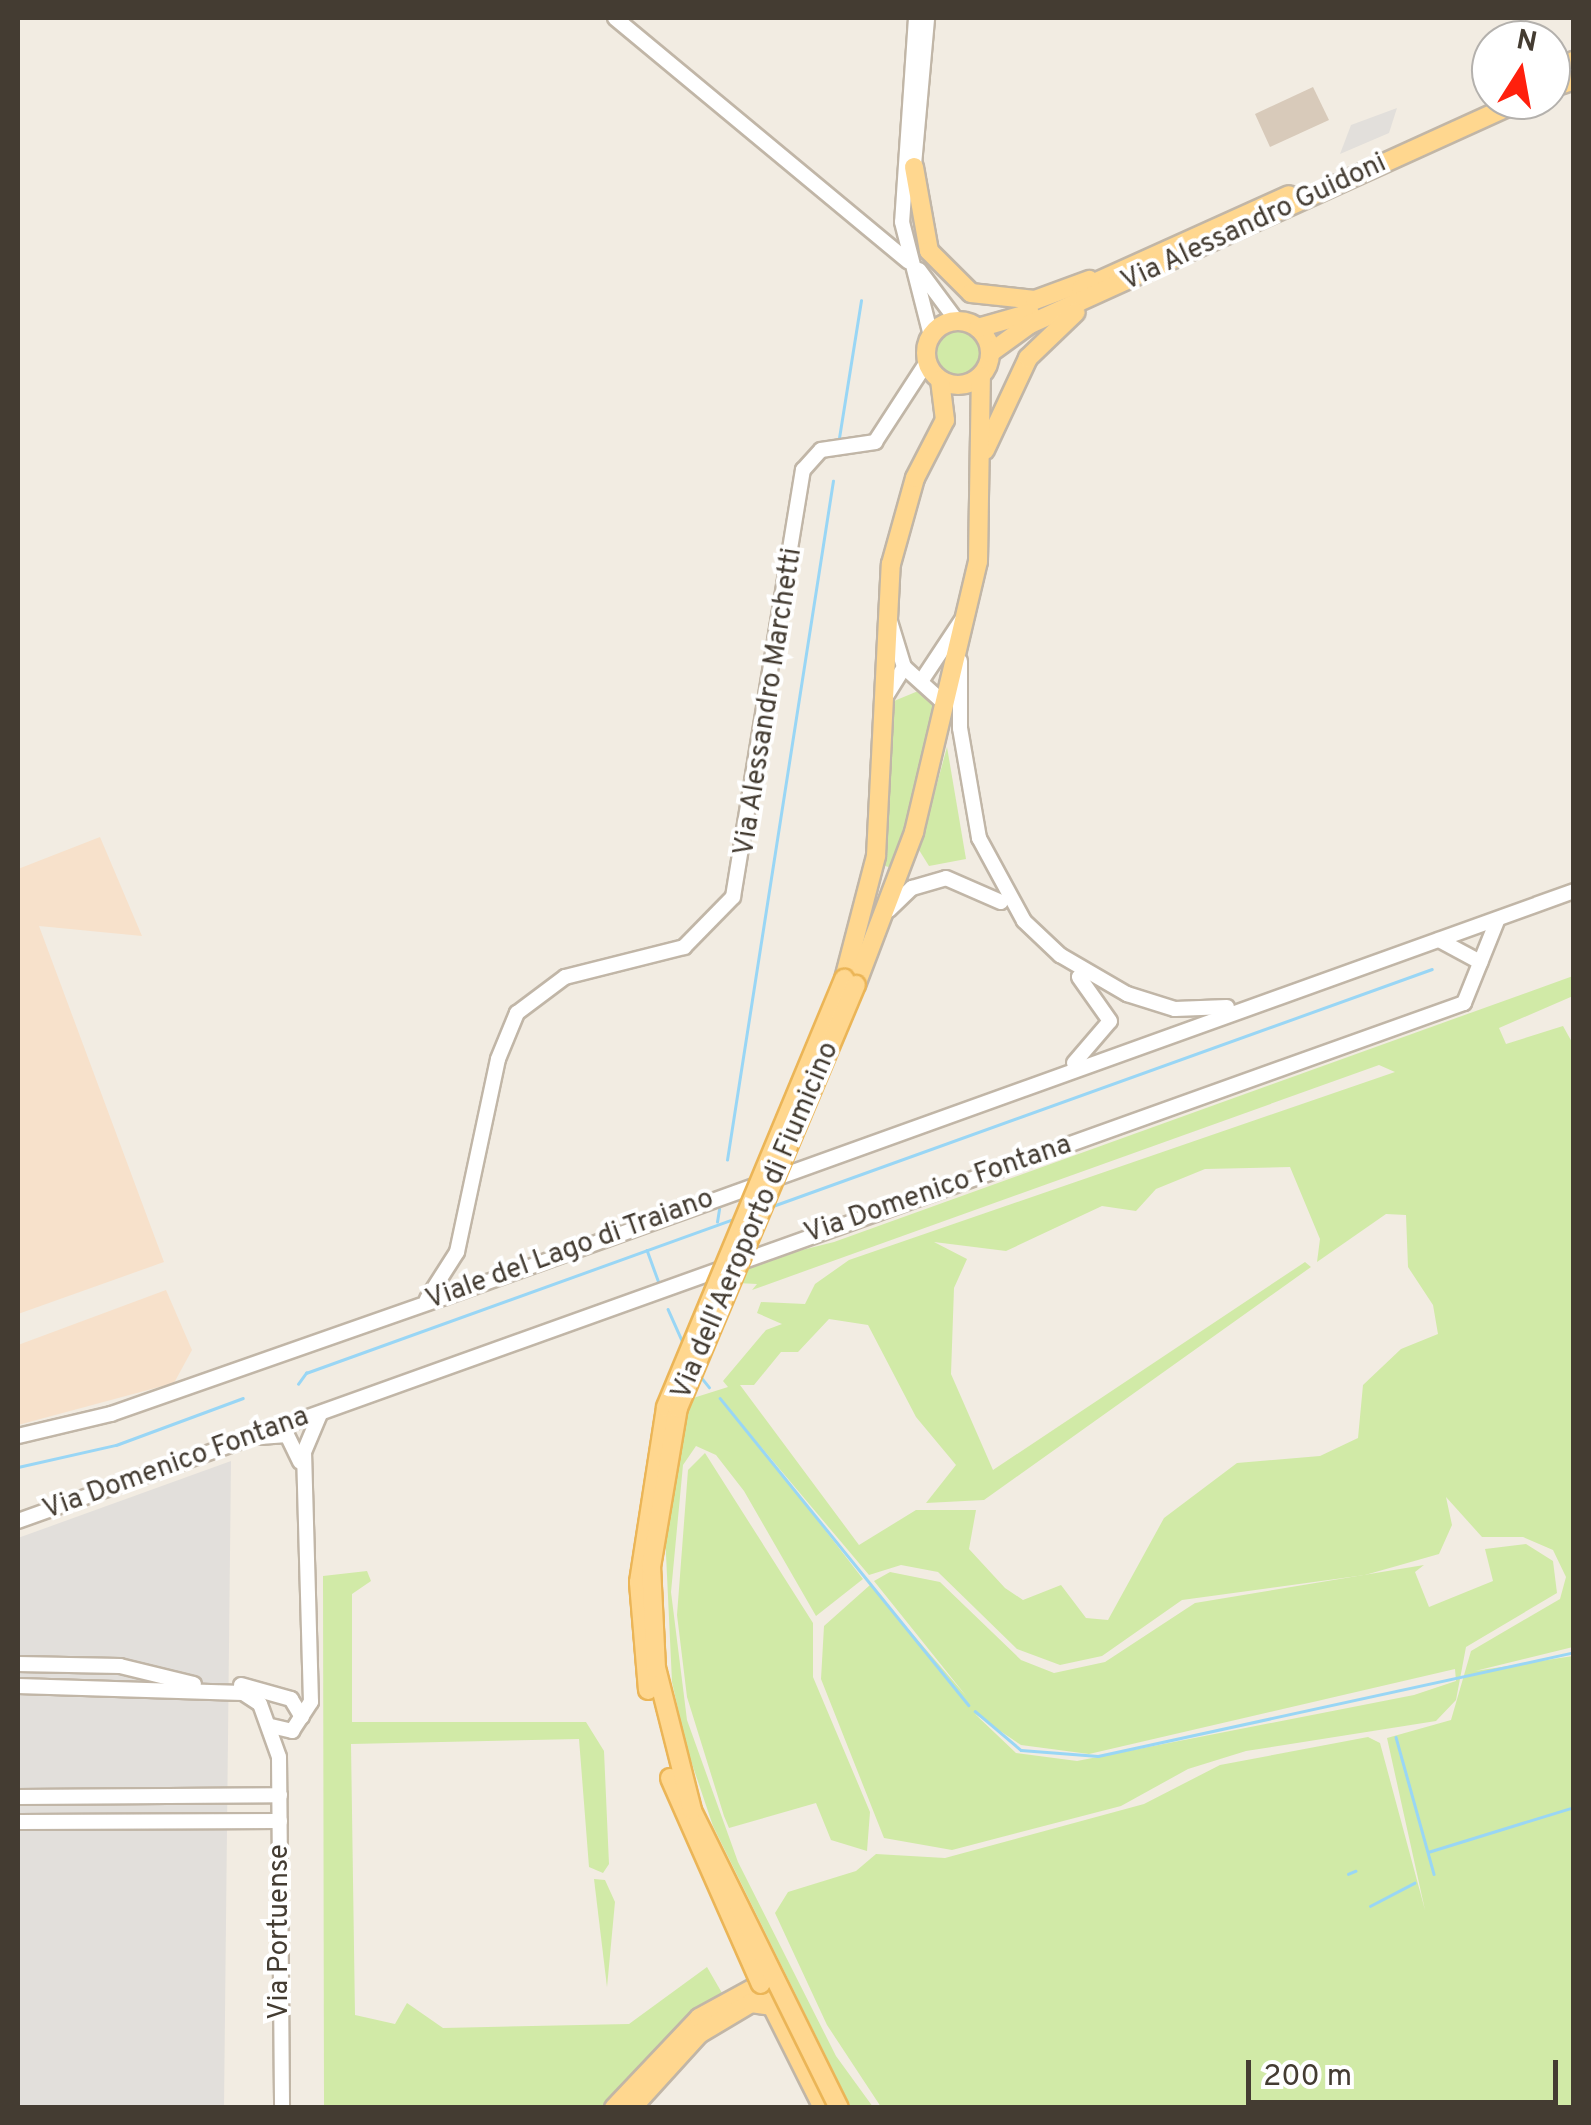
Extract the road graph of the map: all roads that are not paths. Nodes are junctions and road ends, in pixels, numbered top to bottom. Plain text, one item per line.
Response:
1 (615, 18) edge
2 (916, 18) edge
3 (927, 18) edge
4 (1471, 111) edge
5 (1477, 120) edge
6 (914, 168) junction
7 (868, 222) junction
8 (902, 222) junction
9 (908, 261) junction
10 (1124, 277) junction
11 (956, 321) junction
12 (978, 328) junction
13 (931, 336) junction
14 (990, 353) junction
15 (927, 362) junction
16 (981, 376) junction
17 (940, 380) junction
18 (982, 456) junction
19 (886, 603) junction
20 (967, 606) junction
21 (904, 667) junction
22 (922, 680) junction
23 (882, 703) junction
24 (944, 707) junction
25 (1574, 891) edge
26 (1001, 902) junction
27 (1504, 916) junction
28 (880, 928) junction
29 (1438, 940) junction
30 (1480, 962) junction
31 (850, 982) junction
32 (1137, 998) junction
33 (1268, 1000) junction
34 (1110, 1021) junction
35 (1047, 1078) junction
36 (414, 1306) junction
37 (327, 1409) junction
38 (18, 1436) edge
39 (240, 1441) junction
40 (305, 1477) junction
41 (18, 1521) edge
42 (18, 1664) edge
43 (310, 1674) junction
44 (18, 1686) edge
45 (285, 1699) junction
46 (302, 1718) junction
47 (268, 1720) junction
48 (286, 1733) junction
49 (279, 1758) junction
50 (280, 1795) junction
51 (18, 1797) edge
52 (280, 1820) junction
53 (18, 1822) edge
54 (761, 1984) junction
55 (731, 2006) junction
56 (781, 2007) junction
57 (282, 2108) edge
58 (614, 2108) edge
59 (632, 2108) edge
60 (823, 2108) edge
61 (838, 2108) edge

1 - 7 street
2 - 8 street
3 - 6 street
4 - 10 main road, Via Alessandro Guidoni
5 - 10 main road, Via Alessandro Guidoni
6 - 10 main road
6 - 11 street
7 - 8 street
7 - 9 street
8 - 9 street
9 - 13 street
10 - 12 main road, Via Alessandro Guidoni
10 - 14 main road, Via Alessandro Guidoni
10 - 18 main road
11 - 12 main road
11 - 13 main road
12 - 14 main road
13 - 15 main road
14 - 16 main road
15 - 17 main road
15 - 36 street, Via Alessandro Marchetti
16 - 17 main road
16 - 18 main road, Via dell'Aeroporto di Fiumicino
17 - 19 main road, Via dell'Aeroporto di Fiumicino
18 - 20 main road, Via dell'Aeroporto di Fiumicino
19 - 21 street
19 - 23 main road, Via dell'Aeroporto di Fiumicino
20 - 22 street
20 - 24 main road, Via dell'Aeroporto di Fiumicino
20 - 32 street
21 - 22 street
21 - 23 street
22 - 24 street
23 - 31 main road, Via dell'Aeroporto di Fiumicino
24 - 26 street
24 - 28 main road, Via dell'Aeroporto di Fiumicino
25 - 27 street, Viale del Lago di Traiano
26 - 28 street
26 - 34 street
27 - 29 street, Viale del Lago di Traiano
27 - 30 street
28 - 31 main road, Via dell'Aeroporto di Fiumicino
29 - 30 street
29 - 33 street, Viale del Lago di Traiano
30 - 37 street, Via Domenico Fontana
31 - 54 main road, Via dell'Aeroporto di Fiumicino, bridge
31 - 56 main road, Via dell'Aeroporto di Fiumicino, bridge
32 - 33 street
32 - 34 street
33 - 35 street, Viale del Lago di Traiano
34 - 35 street
35 - 36 street, Viale del Lago di Traiano
36 - 38 street, Viale del Lago di Traiano
37 - 39 street, Via Domenico Fontana
37 - 40 street
39 - 40 street
39 - 41 street, Via Domenico Fontana
40 - 43 street
42 - 45 street
43 - 45 street
43 - 46 street
44 - 47 street
45 - 46 street
45 - 47 street
46 - 48 street
47 - 48 street
47 - 49 street, Via Portuense
48 - 49 street, Via Portuense
49 - 50 street, Via Portuense
50 - 51 street
50 - 52 street, Via Portuense
52 - 53 street
52 - 57 street, Via Portuense
54 - 55 main road
54 - 56 main road, Via dell'Aeroporto di Fiumicino
55 - 56 main road
55 - 58 main road
55 - 59 main road
56 - 60 main road, Via dell'Aeroporto di Fiumicino
56 - 61 main road, Via dell'Aeroporto di Fiumicino, bridge

